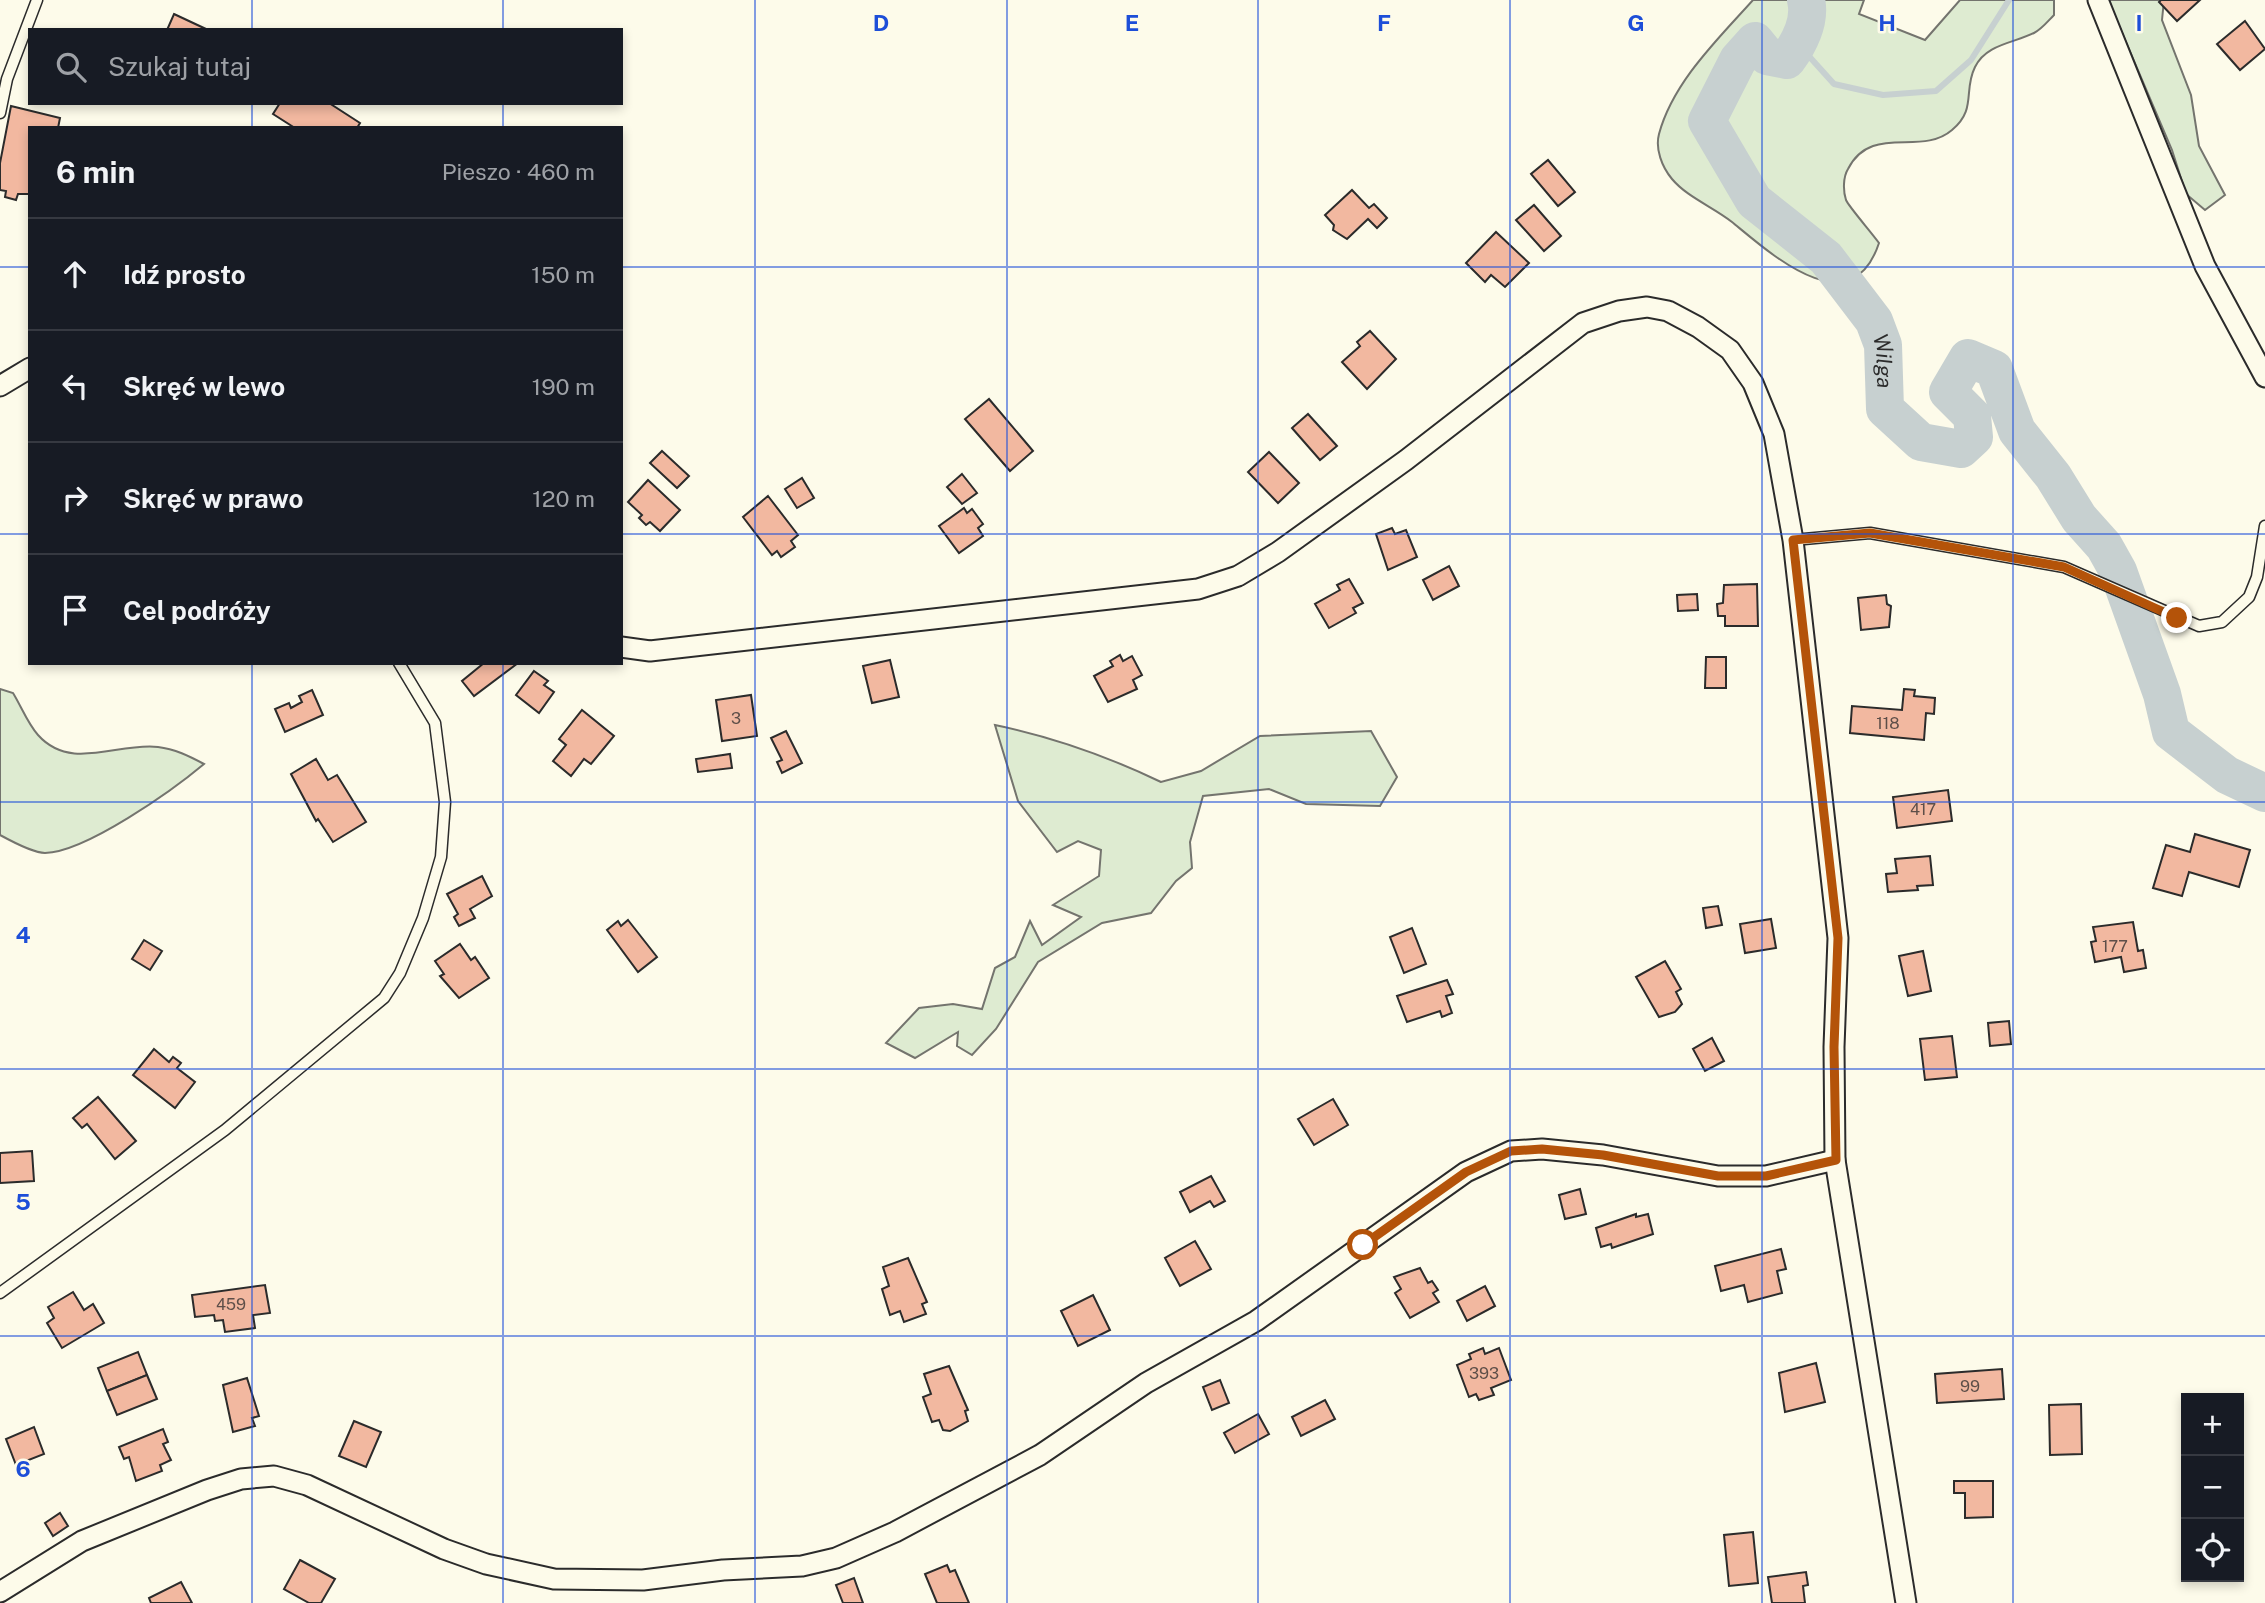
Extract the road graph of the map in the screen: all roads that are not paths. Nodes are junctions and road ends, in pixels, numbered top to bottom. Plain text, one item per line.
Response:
1 (37, 0) edge
2 (2098, 0) edge
3 (0, 113) edge
4 (28, 369) edge
5 (2265, 377) edge
6 (0, 386) edge
7 (2265, 526) edge
8 (1793, 540) junction
9 (623, 647) edge
10 (400, 665) edge
11 (1836, 1160) junction
12 (0, 1293) edge
13 (0, 1592) edge
14 (1906, 1603) edge

1 - 3 lane
2 - 5 street
4 - 6 street
7 - 8 lane
8 - 9 street
8 - 11 street
10 - 12 lane
11 - 13 street
11 - 14 street

